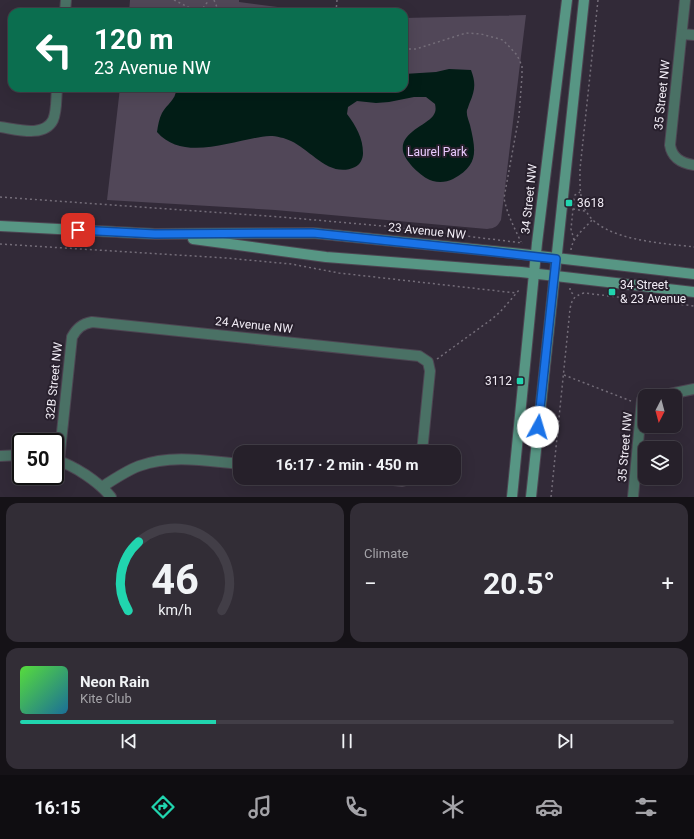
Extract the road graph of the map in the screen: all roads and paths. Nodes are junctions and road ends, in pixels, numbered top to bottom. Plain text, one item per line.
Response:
1 (174, 0) edge
2 (566, 0) edge
3 (584, 0) edge
4 (598, 0) edge
5 (685, 0) edge
6 (191, 8) edge
7 (682, 34) junction
8 (694, 35) edge
9 (408, 49) edge
10 (57, 92) edge
11 (0, 127) edge
12 (694, 165) edge
13 (580, 192) junction
14 (0, 197) edge
15 (573, 209) junction
16 (585, 211) junction
17 (592, 220) junction
18 (0, 226) edge
19 (155, 234) junction
20 (574, 240) junction
21 (0, 244) edge
22 (572, 244) dead end
23 (694, 247) edge
24 (537, 256) junction
25 (556, 259) junction
26 (535, 274) junction
27 (694, 274) edge
28 (555, 277) junction
29 (520, 289) dead end
30 (570, 291) dead end
31 (694, 292) edge
32 (516, 293) junction
33 (575, 296) junction
34 (694, 306) edge
35 (78, 328) joint
36 (428, 362) junction
37 (564, 374) junction
38 (694, 389) edge
39 (682, 391) edge
40 (638, 399) edge
41 (60, 433) edge
42 (640, 433) edge
43 (423, 445) edge
44 (12, 455) edge
45 (0, 456) edge
46 (233, 463) edge
47 (64, 464) edge
48 (102, 487) junction
49 (112, 497) edge
50 (512, 497) edge
51 (531, 497) edge
52 (551, 497) edge
53 (633, 497) edge

1 - 6 path
2 - 24 main road, 34 Street NW
3 - 25 main road
4 - 13 path
5 - 7 street, 35 Street NW
7 - 8 street
7 - 12 street, 35 Street NW
9 - 14 path
10 - 11 street
13 - 15 path
13 - 16 path
15 - 16 path
15 - 20 path
16 - 17 path
17 - 20 path
17 - 23 path
18 - 19 main road, 23 Avenue NW
19 - 24 main road, 23 Avenue NW
19 - 26 main road, 23 Avenue NW
20 - 22 path
21 - 32 path
24 - 25 main road, 23 Avenue NW
24 - 26 main road, 34 Street NW
25 - 27 main road, 23 Avenue NW
25 - 28 main road
26 - 28 main road, 23 Avenue NW
26 - 50 main road, 34 Street NW
28 - 31 main road, 23 Avenue NW
28 - 51 main road
29 - 32 path
30 - 33 path
32 - 36 path
33 - 34 path
33 - 37 path
35 - 36 street, 24 Avenue NW
35 - 41 street, 32B Street NW
36 - 43 street
37 - 40 path
37 - 52 path
38 - 39 street
42 - 53 street, 35 Street NW
44 - 45 street
46 - 48 street
47 - 48 street
48 - 49 street

